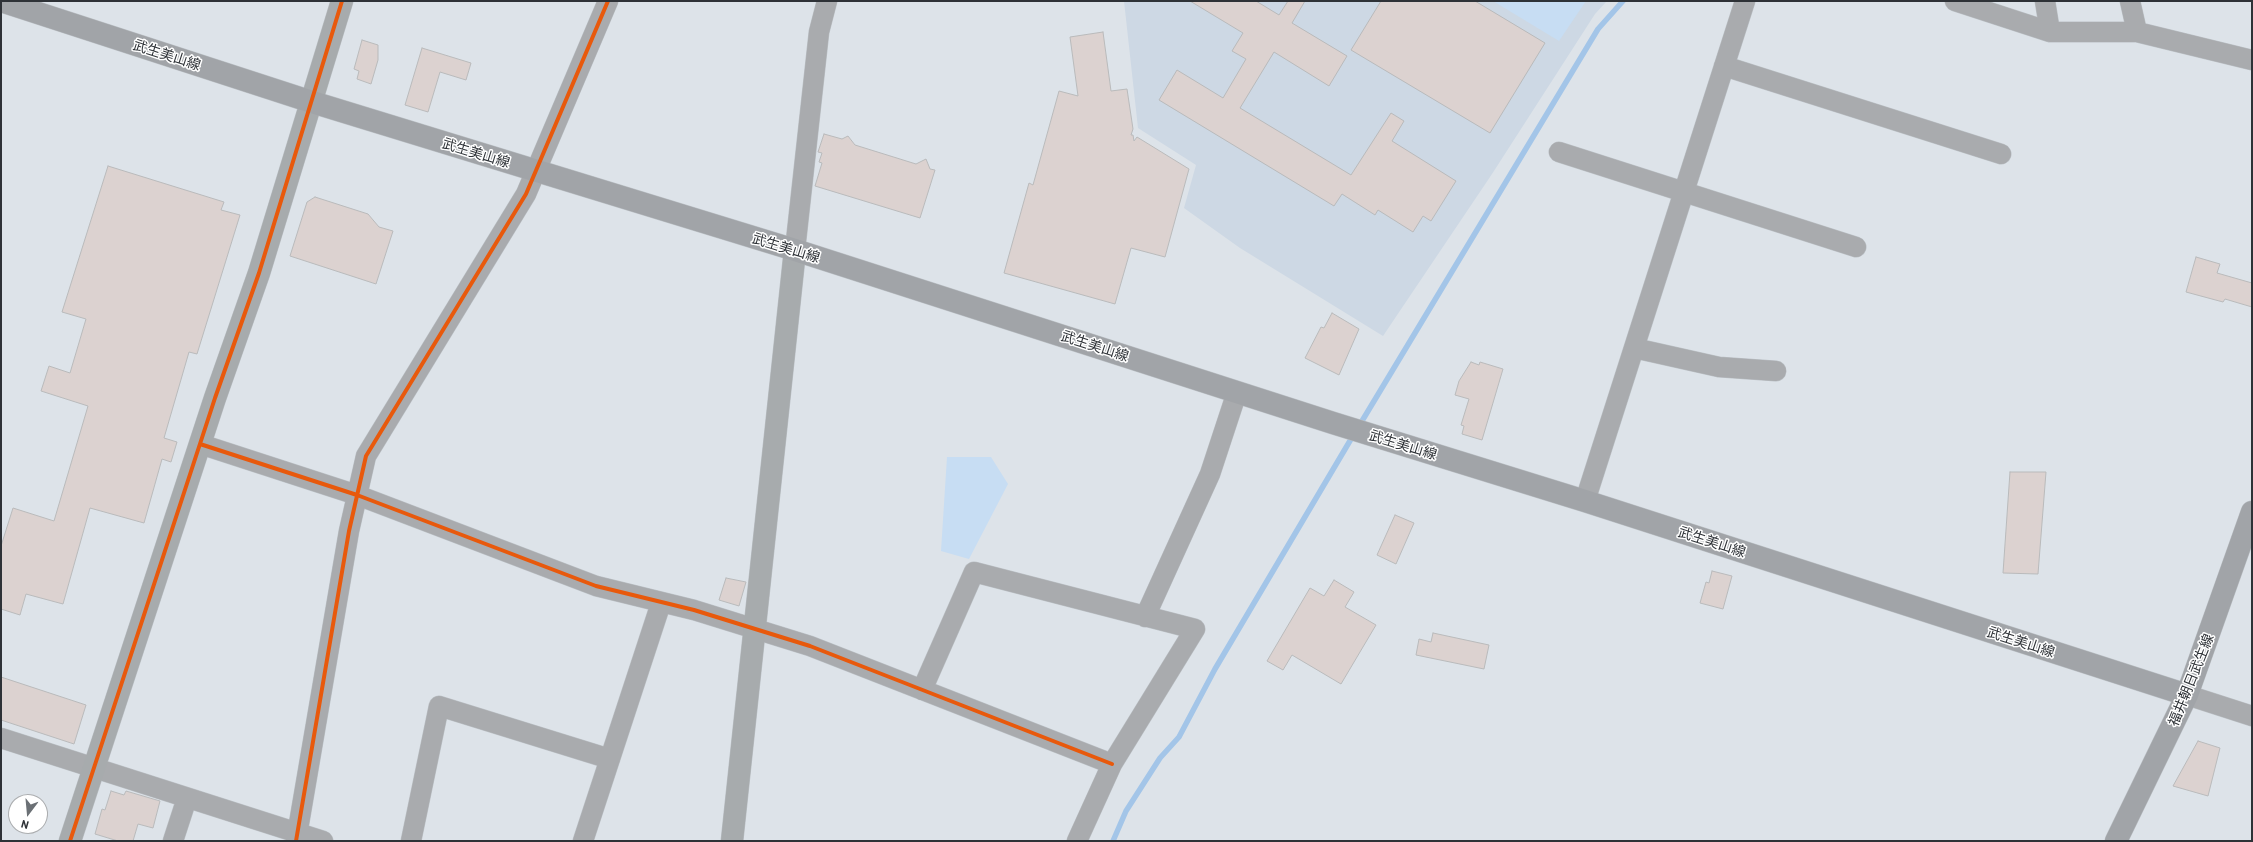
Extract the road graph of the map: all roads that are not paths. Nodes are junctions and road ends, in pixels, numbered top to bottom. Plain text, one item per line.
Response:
1 (342, 1) edge
2 (608, 1) edge
3 (827, 1) edge
4 (1745, 1) edge
5 (1955, 1) edge
6 (2045, 1) edge
7 (2130, 1) edge
8 (7, 3) edge
9 (2050, 32) junction
10 (2137, 32) junction
11 (2252, 60) edge
12 (1724, 66) junction
13 (312, 102) junction
14 (1559, 152) dead end
15 (2001, 154) dead end
16 (537, 172) junction
17 (1684, 192) junction
18 (1856, 247) dead end
19 (795, 250) junction
20 (1634, 348) junction
21 (1776, 371) dead end
22 (1237, 392) junction
23 (200, 444) junction
24 (357, 495) junction
25 (1585, 501) junction
26 (2252, 512) edge
27 (661, 604) junction
28 (1145, 617) junction
29 (754, 630) junction
30 (922, 690) junction
31 (2187, 695) junction
32 (2252, 716) edge
33 (1, 738) edge
34 (610, 759) junction
35 (1112, 764) junction
36 (94, 768) junction
37 (187, 798) junction
38 (297, 837) edge
39 (70, 841) edge
40 (173, 841) edge
41 (323, 841) edge
42 (411, 841) edge
43 (583, 841) edge
44 (732, 841) edge
45 (1078, 841) edge
46 (2116, 841) edge

1 - 13 street
2 - 16 street
3 - 19 street
4 - 12 street
5 - 9 street
6 - 9 street
7 - 10 street
8 - 13 main road, 武生美山線
9 - 10 street
10 - 11 street
12 - 15 street
12 - 17 street
13 - 16 main road, 武生美山線
13 - 23 street
14 - 17 street
16 - 19 main road, 武生美山線
16 - 24 street
17 - 18 street
17 - 20 street
19 - 22 main road, 武生美山線
19 - 29 street
20 - 21 street
20 - 25 street
22 - 25 main road, 武生美山線
22 - 28 street
23 - 24 street
23 - 36 street
24 - 27 street
24 - 38 street
25 - 31 main road, 武生美山線
26 - 31 main road, 福井朝日武生線
27 - 29 street
27 - 34 street
28 - 30 street
28 - 35 street
29 - 30 street
29 - 44 street
30 - 35 street
31 - 32 street
31 - 46 main road, 福井朝日武生線
33 - 36 street
34 - 42 street
34 - 43 street
35 - 45 street
36 - 37 street
36 - 39 street
37 - 38 street
37 - 40 street
38 - 41 street

